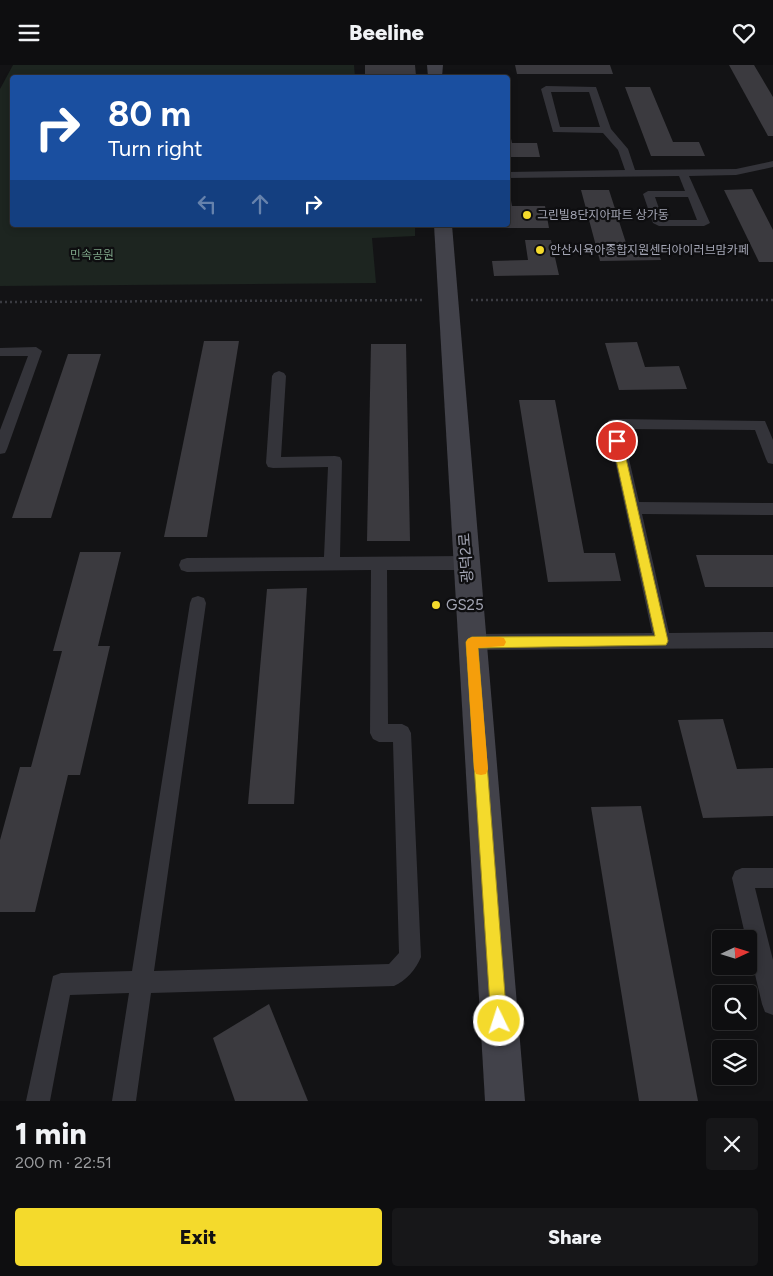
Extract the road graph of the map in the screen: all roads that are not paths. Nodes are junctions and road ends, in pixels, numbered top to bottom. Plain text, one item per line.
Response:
1 (606, 130) junction
2 (773, 164) edge
3 (631, 173) junction
4 (683, 173) junction
5 (510, 175) edge
6 (692, 194) junction
7 (443, 227) edge
8 (0, 352) edge
9 (279, 376) dead end
10 (0, 449) edge
11 (773, 459) edge
12 (632, 508) junction
13 (773, 509) edge
14 (379, 563) junction
15 (466, 563) junction
16 (332, 564) junction
17 (187, 565) dead end
18 (198, 603) dead end
19 (662, 641) junction
20 (773, 641) edge
21 (472, 642) junction
22 (773, 878) edge
23 (141, 981) junction
24 (773, 1004) edge
25 (38, 1101) edge
26 (124, 1101) edge
27 (505, 1101) edge

1 - 1 lane
1 - 3 lane
2 - 4 lane
3 - 4 lane
3 - 5 lane
4 - 6 lane
6 - 6 lane
7 - 15 street, 광덕2로
8 - 10 lane
9 - 16 lane
11 - 12 lane
12 - 13 lane
12 - 19 lane
14 - 15 lane
14 - 16 lane
14 - 23 lane
15 - 21 street, 광덕2로
16 - 17 lane
18 - 23 lane
19 - 20 lane
19 - 21 lane
21 - 27 street, 광덕2로
22 - 24 lane
23 - 25 lane
23 - 26 lane

